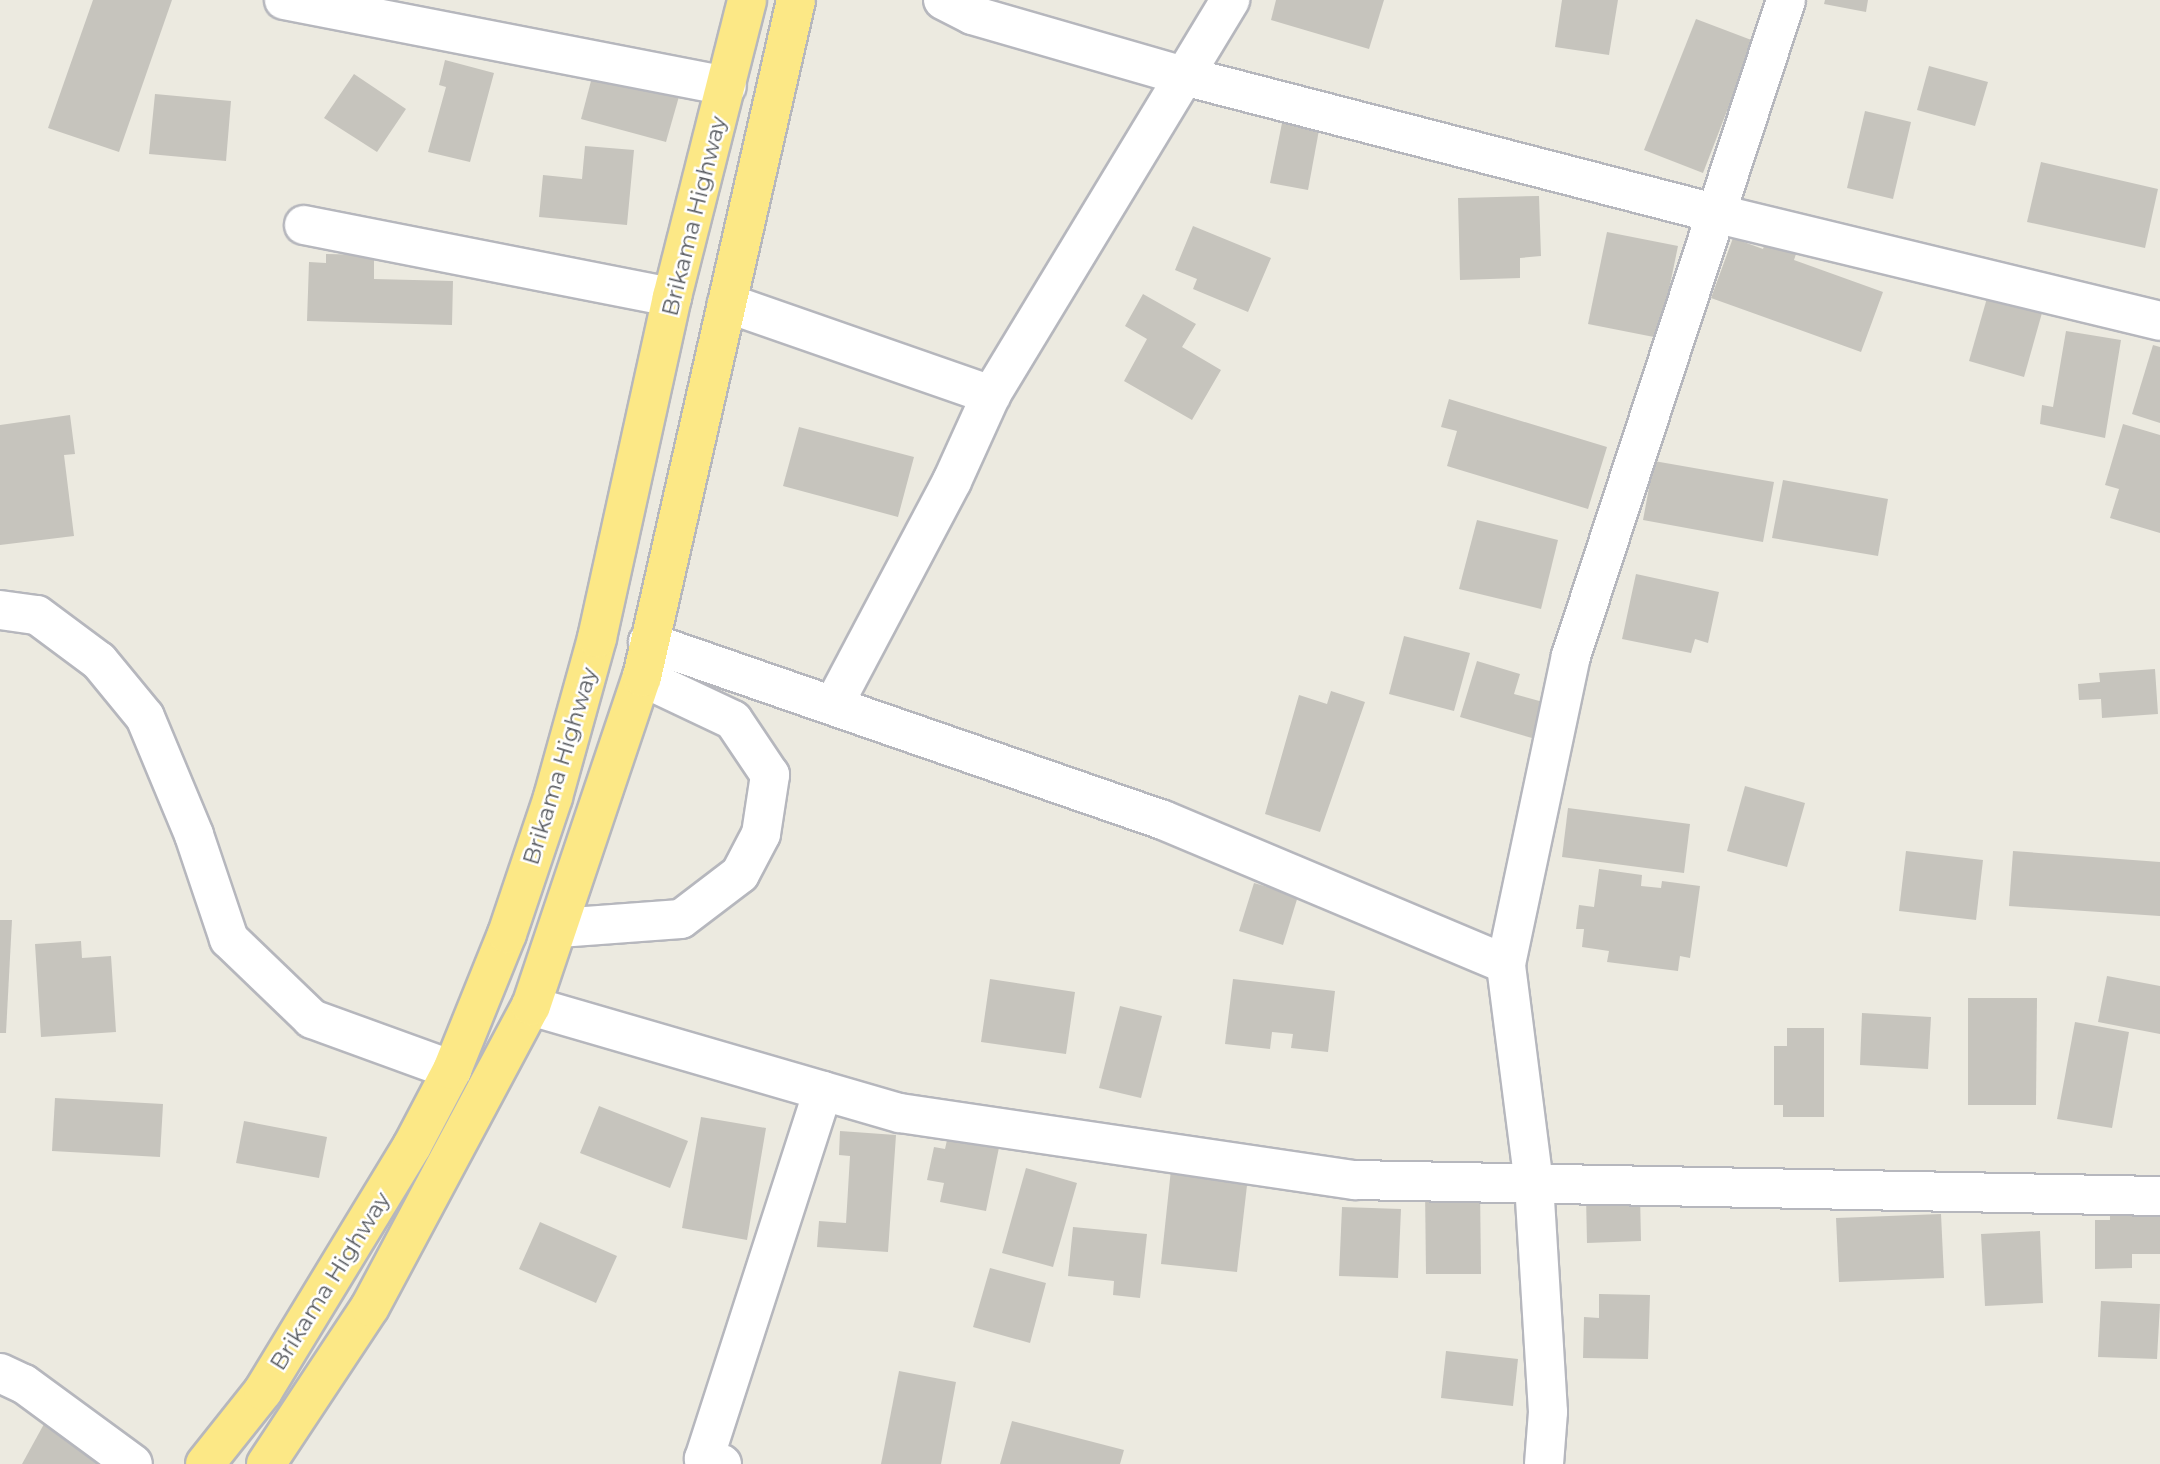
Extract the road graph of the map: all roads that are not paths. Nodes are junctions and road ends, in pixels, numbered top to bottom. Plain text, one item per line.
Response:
1 (284, 0) edge
2 (747, 0) edge
3 (796, 0) edge
4 (943, 0) edge
5 (1230, 0) edge
6 (1786, 0) edge
7 (1184, 76) junction
8 (727, 86) junction
9 (1714, 213) junction
10 (304, 225) dead end
11 (672, 297) junction
12 (727, 303) junction
13 (2160, 321) edge
14 (991, 396) junction
15 (0, 610) edge
16 (645, 660) junction
17 (834, 704) junction
18 (559, 928) junction
19 (1506, 964) junction
20 (531, 1006) junction
21 (452, 1070) junction
22 (823, 1091) junction
23 (1534, 1184) junction
24 (2160, 1196) edge
25 (0, 1373) edge
26 (709, 1462) edge
27 (133, 1464) edge
28 (205, 1464) edge
29 (266, 1464) edge
30 (1544, 1464) edge

1 - 8 street
2 - 8 highway, Brikama Highway
3 - 12 highway, Brikama Highway
4 - 7 street
5 - 7 street
6 - 9 street
7 - 9 street
7 - 14 street
8 - 11 highway, Brikama Highway
9 - 13 street
9 - 19 street
10 - 11 street
11 - 21 highway, Brikama Highway
12 - 14 street
12 - 16 highway, Brikama Highway
14 - 17 street
15 - 21 street
16 - 17 street
16 - 18 highway, Brikama Highway
16 - 18 street
17 - 19 street
18 - 20 highway, Brikama Highway
19 - 23 street
20 - 22 street
20 - 29 highway, Brikama Highway
21 - 28 highway, Brikama Highway
22 - 23 street
22 - 26 street
23 - 24 street
23 - 30 street
25 - 27 street

